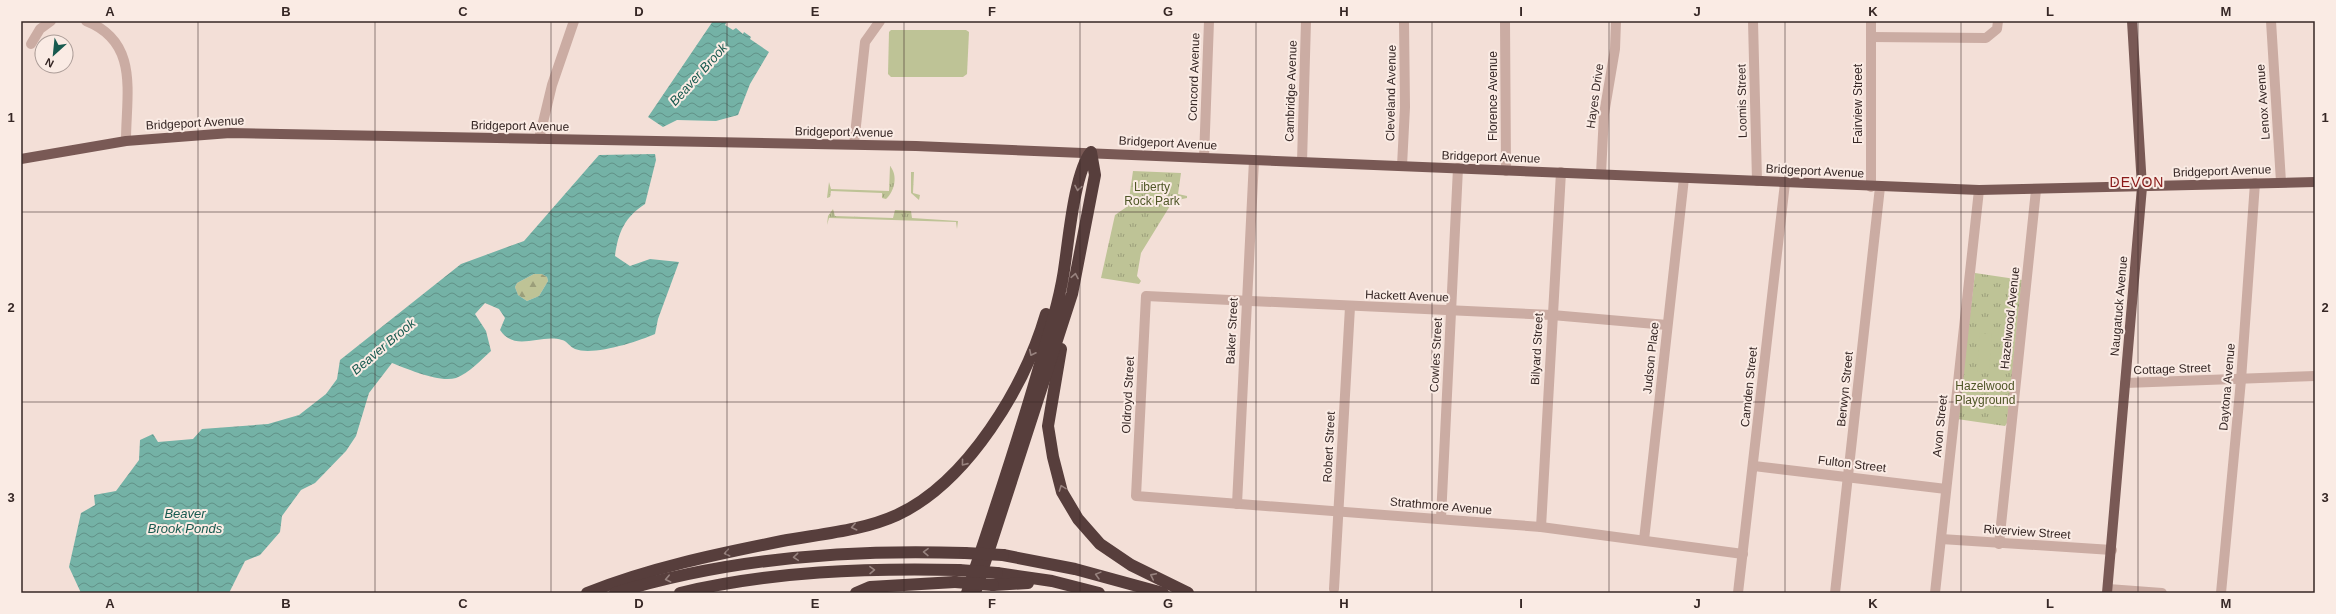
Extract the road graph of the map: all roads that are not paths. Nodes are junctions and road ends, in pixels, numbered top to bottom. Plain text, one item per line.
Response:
1 (50, 21) edge
2 (86, 21) edge
3 (574, 21) edge
4 (880, 21) edge
5 (1209, 21) edge
6 (1306, 21) edge
7 (1404, 21) edge
8 (1505, 21) edge
9 (1616, 21) edge
10 (1753, 21) edge
11 (1871, 21) edge
12 (1998, 21) edge
13 (2132, 21) edge
14 (2271, 21) edge
15 (1871, 37) junction
16 (31, 44) dead end
17 (539, 139) junction
18 (126, 141) junction
19 (854, 144) junction
20 (1092, 152) junction
21 (1204, 158) junction
22 (21, 159) edge
23 (1254, 160) junction
24 (1302, 162) junction
25 (1402, 166) junction
26 (1458, 168) junction
27 (1506, 170) junction
28 (1561, 172) junction
29 (1601, 174) junction
30 (1684, 178) junction
31 (1757, 181) junction
32 (2281, 182) junction
33 (2315, 182) edge
34 (1785, 183) junction
35 (2255, 183) junction
36 (1875, 187) junction
37 (2142, 187) junction
38 (1979, 190) junction
39 (2036, 190) junction
40 (1069, 236) junction
41 (1072, 294) junction
42 (1146, 296) joint
43 (1247, 302) junction
44 (1350, 307) junction
45 (1452, 311) junction
46 (1552, 315) junction
47 (1667, 325) junction
48 (2315, 376) edge
49 (2241, 380) junction
50 (2125, 384) junction
51 (1754, 466) junction
52 (1848, 477) junction
53 (1946, 488) junction
54 (1136, 496) joint
55 (1237, 504) junction
56 (1338, 511) junction
57 (1440, 518) junction
58 (1541, 527) junction
59 (1941, 539) junction
60 (1644, 540) junction
61 (1999, 544) junction
62 (2112, 550) junction
63 (1743, 554) junction
64 (1052, 581) junction
65 (1334, 589) dead end
66 (2108, 591) edge
67 (587, 593) edge
68 (615, 593) edge
69 (680, 593) edge
70 (856, 593) edge
71 (966, 593) edge
72 (975, 593) edge
73 (1099, 593) edge
74 (1163, 593) edge
75 (1188, 593) edge
76 (1738, 593) edge
77 (1835, 593) edge
78 (1935, 593) edge
79 (2162, 593) edge
80 (2221, 593) edge

1 - 16 street
2 - 18 street
3 - 17 street
4 - 19 street
5 - 21 street, Concord Avenue
6 - 24 street, Cambridge Avenue
7 - 25 street, Cleveland Avenue
8 - 27 street, Florence Avenue
9 - 29 street, Hayes Drive
10 - 31 street, Loomis Street
11 - 15 street, Fairview Street
12 - 15 street
13 - 37 main road, Naugatuck Avenue
14 - 32 street, Lenox Avenue
15 - 36 street, Fairview Street
17 - 18 main road, Bridgeport Avenue
17 - 19 main road, Bridgeport Avenue
18 - 22 main road, Bridgeport Avenue
19 - 20 main road, Bridgeport Avenue
20 - 21 main road, Bridgeport Avenue
20 -> 40 highway
41 -> 20 highway
21 - 23 main road, Bridgeport Avenue
23 - 24 main road, Bridgeport Avenue
23 - 43 street, Baker Street
24 - 25 main road, Bridgeport Avenue
25 - 26 main road, Bridgeport Avenue
26 - 27 main road, Bridgeport Avenue
26 - 45 street, Cowles Street
27 - 28 main road, Bridgeport Avenue
28 - 29 main road, Bridgeport Avenue
28 - 46 street, Bilyard Street
29 - 30 main road, Bridgeport Avenue
30 - 31 main road, Bridgeport Avenue
30 - 47 street, Judson Place
31 - 34 main road, Bridgeport Avenue
32 - 33 main road, Bridgeport Avenue
32 - 35 main road, Bridgeport Avenue
34 - 36 main road, Bridgeport Avenue
34 - 51 street, Camden Street
35 - 37 main road, Bridgeport Avenue
35 - 49 street, Daytona Avenue
36 - 38 main road, Bridgeport Avenue
36 - 52 street, Berwyn Street
37 - 39 main road, Bridgeport Avenue
37 - 50 main road, Naugatuck Avenue
38 - 39 main road, Bridgeport Avenue
38 - 53 street, Avon Street
39 - 61 street, Hazelwood Avenue
40 -> 67 highway
40 - 71 highway
41 - 72 highway
75 -> 41 highway
42 - 43 street, Hackett Avenue
42 - 54 street, Oldroyd Street
43 - 44 street, Hackett Avenue
43 - 55 street, Baker Street
44 - 45 street, Hackett Avenue
44 - 56 street, Robert Street
45 - 46 street, Hackett Avenue
45 - 57 street, Cowles Street
46 - 47 street, Hackett Avenue
46 - 58 street, Bilyard Street
47 - 60 street, Judson Place
48 - 49 street, Cottage Street
49 - 50 street, Cottage Street
49 - 80 street, Daytona Avenue
50 - 62 main road, Naugatuck Avenue
51 - 52 street, Fulton Street
51 - 63 street, Camden Street
52 - 53 street, Fulton Street
52 - 77 street, Berwyn Street
53 - 59 street, Avon Street
54 - 55 street, Strathmore Avenue
55 - 56 street, Strathmore Avenue
56 - 57 street, Strathmore Avenue
56 - 65 street, Robert Street
57 - 58 street, Strathmore Avenue
58 - 60 street, Strathmore Avenue
59 - 61 street, Riverview Street
59 - 78 street, Avon Street
60 - 63 street, Strathmore Avenue
61 - 62 street, Riverview Street
62 - 66 main road, Naugatuck Avenue
63 - 76 street, Camden Street
69 -> 64 highway, bridge
64 - 70 highway, bridge
64 - 73 highway
66 - 79 street
74 -> 68 highway, bridge

